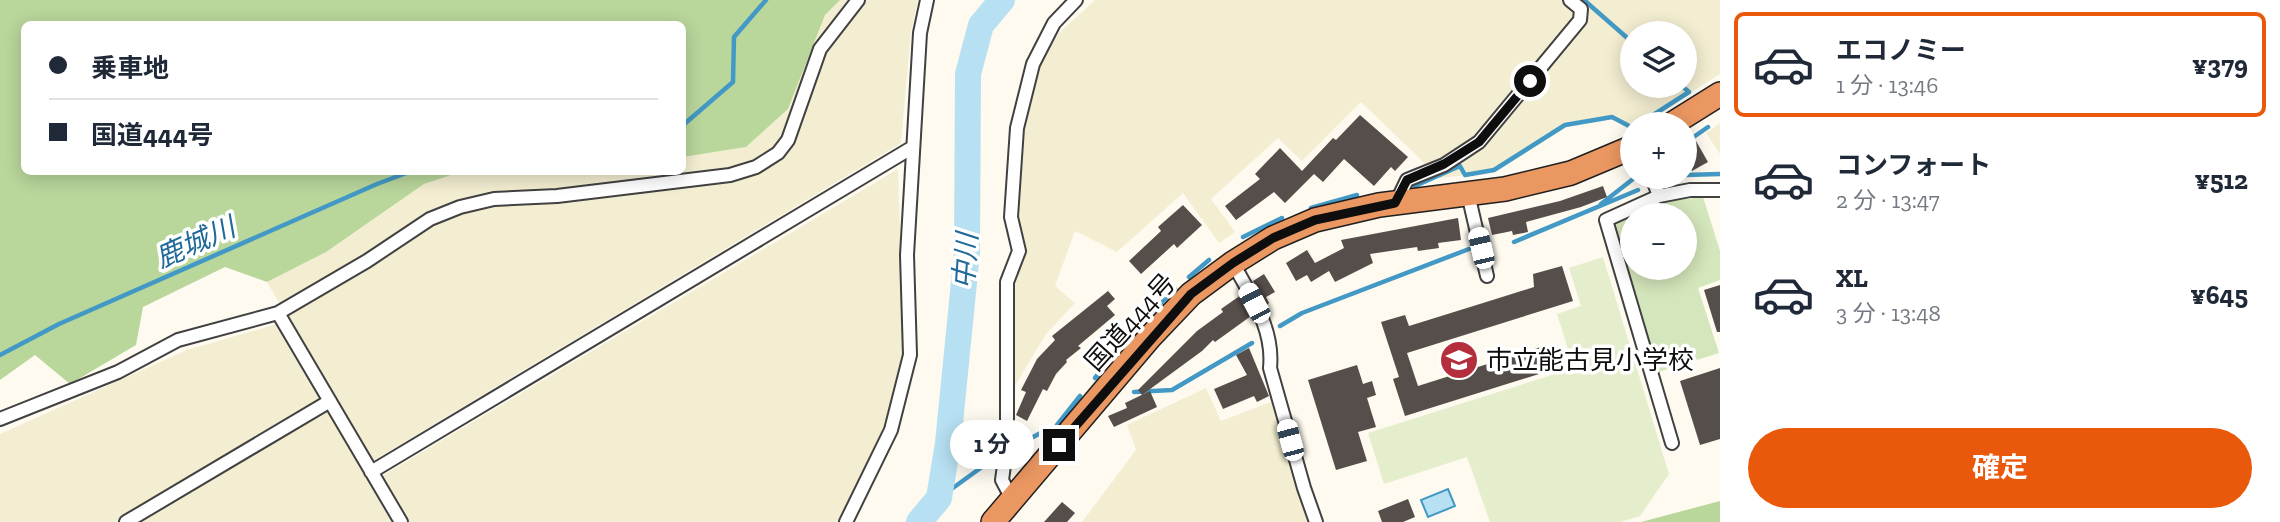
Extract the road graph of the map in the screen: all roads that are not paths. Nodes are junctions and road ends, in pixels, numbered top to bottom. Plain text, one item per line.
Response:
1 (858, 0) edge
2 (927, 0) edge
3 (1076, 0) edge
4 (1570, 0) edge
5 (1720, 93) edge
6 (1691, 112) edge
7 (913, 147) junction
8 (1620, 152) edge
9 (1656, 189) edge
10 (1720, 190) edge
11 (1468, 194) junction
12 (1659, 196) junction
13 (1395, 203) junction
14 (1233, 263) junction
15 (1487, 276) dead end
16 (278, 313) junction
17 (330, 401) junction
18 (0, 419) edge
19 (1672, 443) dead end
20 (371, 472) junction
21 (1012, 499) junction
22 (126, 522) edge
23 (401, 522) edge
24 (846, 522) edge
25 (993, 522) edge
26 (1316, 522) edge

1 - 16 street
2 - 7 street
3 - 21 street
4 - 13 street
5 - 6 highway
7 - 20 street
7 - 24 street
8 - 11 highway, 国道444号
9 - 12 street
10 - 12 street
11 - 13 highway, 国道444号
11 - 15 street
12 - 19 street
13 - 14 highway, 国道444号
14 - 21 highway, 国道444号
14 - 26 street
16 - 17 street
16 - 18 street
17 - 20 street
17 - 22 street
20 - 23 street
21 - 25 highway, 国道444号

